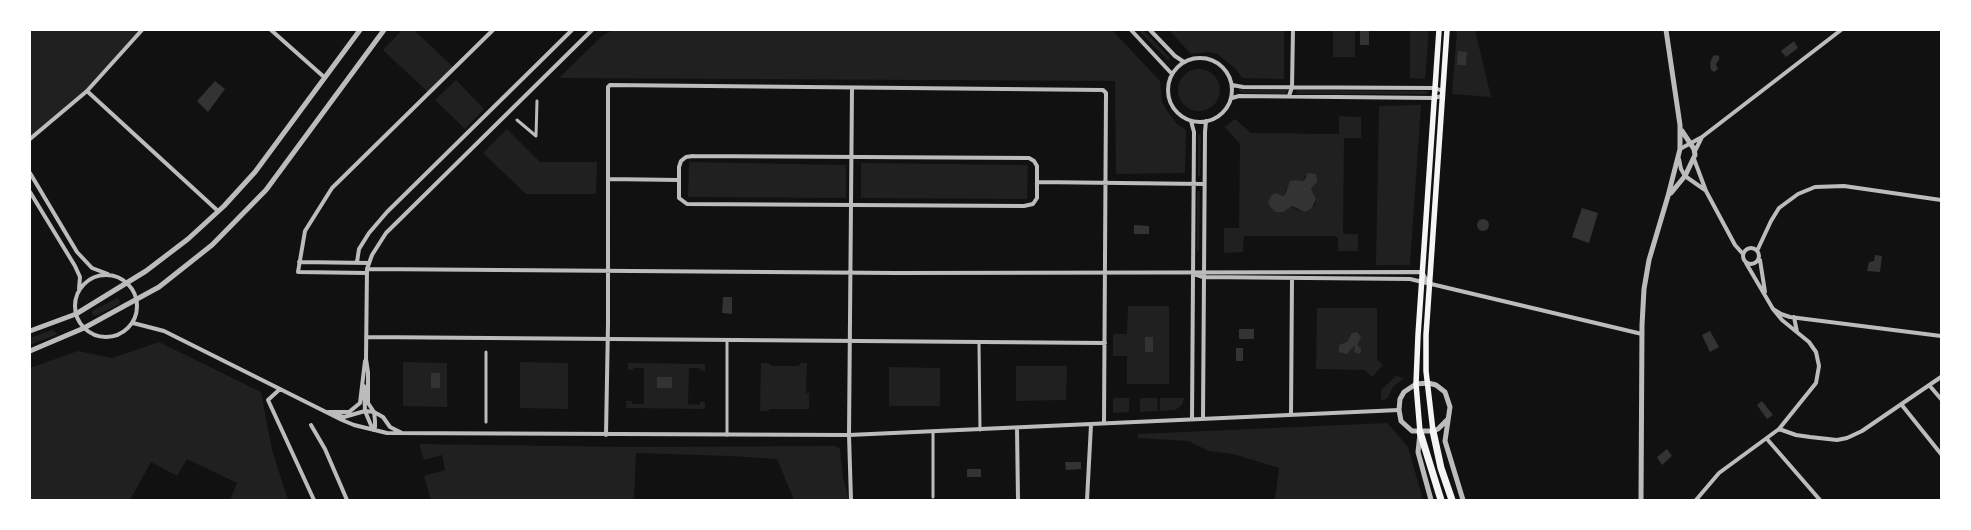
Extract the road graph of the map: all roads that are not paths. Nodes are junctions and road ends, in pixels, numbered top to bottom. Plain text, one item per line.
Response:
1 (142, 30) edge
2 (271, 30) edge
3 (360, 30) edge
4 (384, 30) edge
5 (493, 30) edge
6 (572, 30) edge
7 (592, 30) edge
8 (1131, 30) edge
9 (1150, 30) edge
10 (1293, 30) edge
11 (1439, 30) edge
12 (1447, 30) edge
13 (1666, 30) edge
14 (1841, 30) edge
15 (1184, 62) junction
16 (1172, 74) junction
17 (324, 77) junction
18 (1232, 85) junction
19 (1292, 87) junction
20 (852, 88) junction
21 (1435, 88) junction
22 (87, 91) junction
23 (1442, 94) junction
24 (1289, 96) junction
25 (1232, 98) junction
26 (1434, 98) junction
27 (537, 101) dead end
28 (517, 120) dead end
29 (1191, 121) junction
30 (1206, 122) junction
31 (1680, 125) junction
32 (1702, 138) junction
33 (30, 139) edge
34 (1691, 145) junction
35 (1680, 148) junction
36 (1695, 151) junction
37 (852, 157) junction
38 (1679, 159) junction
39 (1693, 161) junction
40 (30, 173) edge
41 (1685, 176) junction
42 (608, 179) junction
43 (678, 180) junction
44 (1037, 182) junction
45 (1106, 182) junction
46 (1194, 184) junction
47 (1204, 184) junction
48 (1706, 191) junction
49 (30, 192) edge
50 (1668, 196) junction
51 (1941, 200) edge
52 (852, 205) junction
53 (218, 211) junction
54 (1757, 250) junction
55 (1743, 254) junction
56 (1759, 258) junction
57 (299, 262) junction
58 (357, 262) junction
59 (368, 263) junction
60 (1746, 263) junction
61 (367, 271) junction
62 (608, 271) junction
63 (1203, 271) junction
64 (851, 272) junction
65 (1422, 272) junction
66 (1106, 274) junction
67 (1193, 274) junction
68 (110, 275) junction
69 (1203, 277) junction
70 (1292, 278) junction
71 (1421, 282) junction
72 (127, 283) junction
73 (1429, 285) junction
74 (79, 290) junction
75 (136, 299) junction
76 (1770, 304) junction
77 (1774, 309) junction
78 (76, 314) junction
79 (1792, 317) junction
80 (133, 323) junction
81 (1784, 323) junction
82 (84, 328) junction
83 (30, 331) edge
84 (1797, 333) junction
85 (1642, 334) junction
86 (1941, 336) edge
87 (366, 337) junction
88 (608, 339) junction
89 (727, 340) junction
90 (851, 341) junction
91 (979, 343) junction
92 (1105, 343) junction
93 (30, 351) edge
94 (486, 352) dead end
95 (366, 359) junction
96 (1941, 377) edge
97 (1428, 383) junction
98 (1416, 384) junction
99 (1929, 385) junction
100 (280, 389) junction
101 (1941, 399) edge
102 (1900, 404) junction
103 (1399, 410) junction
104 (325, 411) junction
105 (365, 411) junction
106 (374, 412) junction
107 (1291, 415) junction
108 (1203, 418) junction
109 (1192, 419) junction
110 (1448, 419) junction
111 (486, 422) dead end
112 (1104, 423) junction
113 (310, 425) dead end
114 (1091, 425) junction
115 (1017, 428) junction
116 (1779, 429) junction
117 (372, 430) junction
118 (980, 430) junction
119 (1433, 431) junction
120 (933, 432) junction
121 (1420, 432) junction
122 (404, 434) junction
123 (606, 435) junction
124 (726, 435) junction
125 (849, 435) junction
126 (1766, 439) junction
127 (1941, 454) edge
128 (933, 496) dead end
129 (314, 500) edge
130 (347, 500) edge
131 (851, 500) edge
132 (1018, 500) edge
133 (1087, 500) edge
134 (1431, 500) edge
135 (1441, 500) edge
136 (1452, 500) edge
137 (1463, 500) edge
138 (1642, 500) edge
139 (1696, 500) edge
140 (1820, 500) edge

1 - 22 street
2 - 17 street
3 - 17 street
4 - 75 street
5 - 57 street
6 - 58 street
7 - 59 street
8 - 16 street
9 - 15 street
10 - 19 street
11 - 21 main road
12 - 23 main road
13 - 31 street
14 - 32 street
15 - 16 street
15 - 18 street
16 - 29 street
17 - 53 street
18 - 19 street
18 - 25 street
19 - 21 street
19 - 24 street
20 - 37 street
20 - 42 street
20 - 45 street
21 - 23 street
21 - 26 main road
22 - 33 street
22 - 53 street
23 - 26 street
23 - 73 main road
24 - 25 street
24 - 26 street
25 - 30 street
26 - 65 main road
27 - 28 street
29 - 30 street
29 - 46 street
30 - 47 street
31 - 34 street
31 - 35 street
32 - 34 street
32 - 36 street
34 - 35 street
34 - 36 street
35 - 38 street
36 - 39 street
37 - 43 street
37 - 44 street
37 - 52 street
38 - 39 street
38 - 41 street
38 - 50 street
39 - 41 street
39 - 48 street
40 - 68 street
41 - 48 street
41 - 50 street
42 - 43 street
42 - 62 street
43 - 52 street
44 - 45 street
44 - 52 street
45 - 46 street
45 - 66 street
46 - 47 street
46 - 67 street
47 - 63 street
48 - 55 street
49 - 74 street
50 - 85 street
51 - 54 street
52 - 64 street
53 - 72 street
54 - 55 street
54 - 56 street
55 - 60 street
56 - 60 street
56 - 76 street
57 - 58 street
57 - 61 street
58 - 59 street
59 - 61 street
60 - 76 street
61 - 62 street
61 - 87 street
62 - 64 street
62 - 88 street
63 - 65 street
63 - 67 street
63 - 69 street
64 - 66 street
64 - 90 street
65 - 71 main road
65 - 73 street
66 - 67 street
66 - 92 street
67 - 69 street
67 - 109 street
68 - 72 street
68 - 74 street
69 - 70 street
69 - 108 street
70 - 71 street
70 - 107 street
71 - 73 street
71 - 98 main road
72 - 75 street
72 - 78 street
73 - 85 street
73 - 97 main road
74 - 78 street
75 - 80 street
75 - 82 street
76 - 77 street
77 - 79 street
77 - 81 street
78 - 82 street
78 - 83 street
79 - 81 street
79 - 84 street
79 - 86 street
80 - 82 street
80 - 100 street
81 - 84 street
82 - 93 street
84 - 116 street
85 - 138 street
87 - 88 street
87 - 95 street
88 - 89 street
88 - 123 street
89 - 90 street
89 - 124 street
90 - 91 street
90 - 125 street
91 - 92 street
91 - 118 street
92 - 112 street
94 - 111 street
95 - 104 street
95 - 105 street
95 - 106 street
96 - 99 street
97 - 98 street
97 - 110 street
97 - 119 main road
98 - 103 street
98 - 121 main road
99 - 101 street
99 - 102 street
100 - 104 street
100 - 129 street
102 - 116 street
102 - 127 street
103 - 107 street
103 - 121 street
104 - 105 street
104 - 117 street
105 - 106 street
105 - 117 street
106 - 117 street
106 - 122 street
107 - 108 street
108 - 109 street
109 - 112 street
110 - 119 street
110 - 137 street
112 - 114 street
113 - 130 street
114 - 115 street
114 - 133 street
115 - 118 street
115 - 132 street
116 - 126 street
117 - 122 street
118 - 120 street
119 - 121 street
119 - 136 highway
120 - 125 street
120 - 128 street
121 - 134 street
121 - 135 highway
122 - 123 street
123 - 124 street
124 - 125 street
125 - 131 street
126 - 139 street
126 - 140 street

